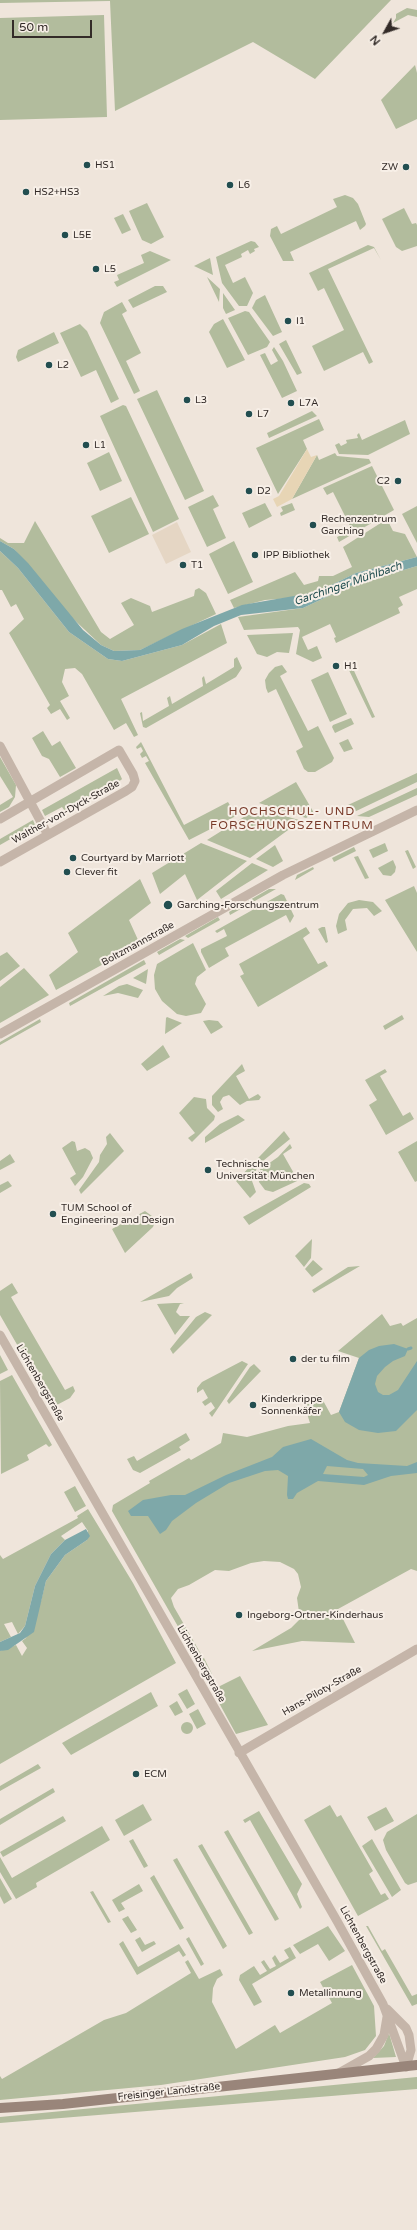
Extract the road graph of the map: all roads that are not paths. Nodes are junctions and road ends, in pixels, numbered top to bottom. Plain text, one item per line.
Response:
1 (0, 746) edge
2 (30, 801) junction
3 (417, 810) edge
4 (0, 819) edge
5 (48, 835) junction
6 (0, 862) edge
7 (0, 1034) edge
8 (0, 1335) edge
9 (417, 1649) edge
10 (239, 1753) junction
11 (383, 2004) junction
12 (388, 2015) junction
13 (406, 2028) junction
14 (417, 2038) edge
15 (417, 2065) edge
16 (406, 2066) junction
17 (338, 2074) junction
18 (0, 2108) edge

1 - 2 street
2 - 4 street, Walther-von-Dyck-Straße
2 - 5 street
2 - 5 street, Walther-von-Dyck-Straße
3 - 7 street, Boltzmannstraße
5 - 6 street, Walther-von-Dyck-Straße
8 - 10 street, Lichtenbergstraße
9 - 10 street, Hans-Piloty-Straße
10 - 11 street, Lichtenbergstraße
11 - 12 street, Lichtenbergstraße
11 - 13 street, Lichtenbergstraße
12 - 16 street, Lichtenbergstraße
12 - 17 street
13 - 14 street, Lichtenbergstraße
13 - 16 street
15 - 16 main road, Freisinger Landstraße
16 - 17 main road, Freisinger Landstraße
17 - 18 main road, Freisinger Landstraße

